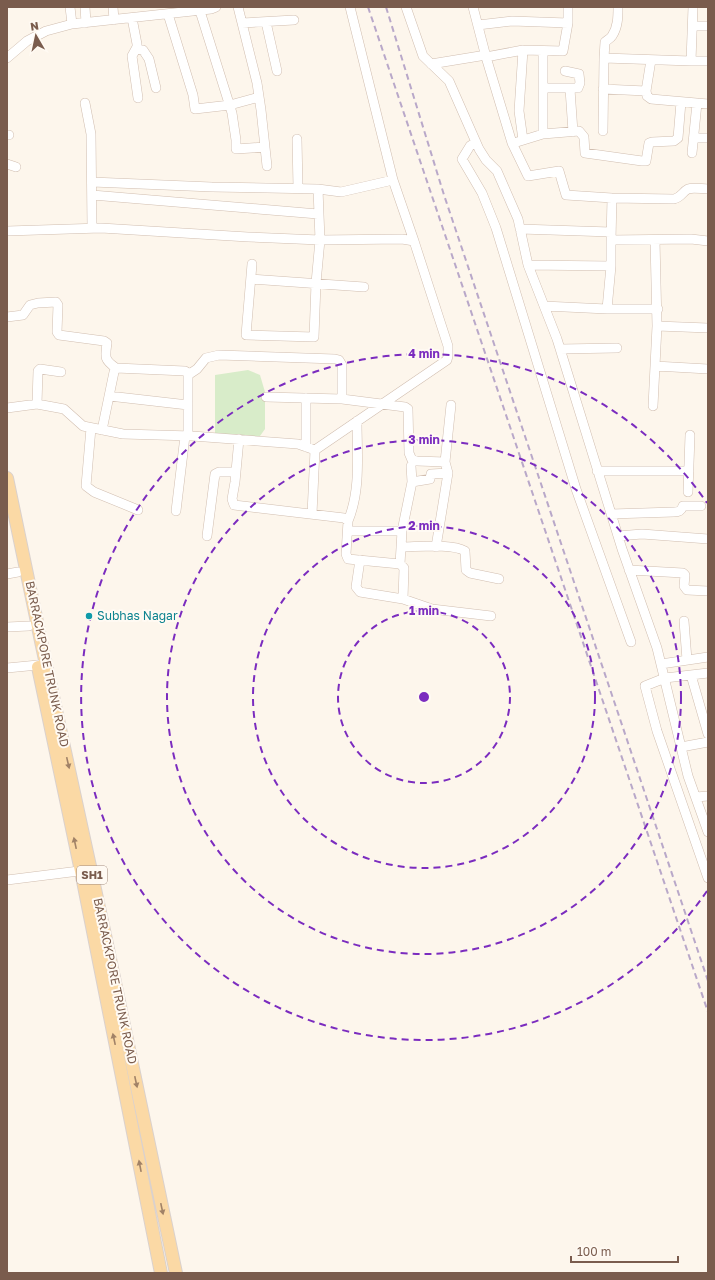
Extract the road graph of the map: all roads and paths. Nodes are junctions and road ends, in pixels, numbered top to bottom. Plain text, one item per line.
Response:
1 (70, 7) edge
2 (85, 7) edge
3 (113, 7) edge
4 (216, 7) edge
5 (238, 7) edge
6 (350, 7) edge
7 (406, 7) edge
8 (473, 7) edge
9 (568, 7) edge
10 (618, 7) edge
11 (693, 7) edge
12 (200, 11) junction
13 (168, 14) junction
14 (132, 18) junction
15 (114, 20) junction
16 (294, 20) dead end
17 (86, 22) junction
18 (266, 22) junction
19 (242, 23) junction
20 (568, 23) junction
21 (72, 24) junction
22 (478, 25) junction
23 (693, 26) junction
24 (708, 26) edge
25 (136, 49) junction
26 (523, 50) junction
27 (543, 51) junction
28 (486, 56) junction
29 (7, 58) edge
30 (604, 58) junction
31 (651, 60) junction
32 (691, 61) junction
33 (708, 61) edge
34 (431, 64) junction
35 (277, 71) dead end
36 (565, 71) dead end
37 (156, 88) dead end
38 (544, 88) junction
39 (570, 89) junction
40 (603, 89) junction
41 (646, 91) junction
42 (259, 97) junction
43 (138, 98) dead end
44 (681, 102) junction
45 (85, 103) dead end
46 (697, 104) junction
47 (708, 104) edge
48 (230, 105) junction
49 (603, 131) dead end
50 (573, 132) junction
51 (543, 134) junction
52 (694, 138) junction
53 (708, 138) edge
54 (297, 139) dead end
55 (522, 140) junction
56 (476, 142) junction
57 (512, 143) junction
58 (265, 146) junction
59 (692, 153) dead end
60 (7, 164) edge
61 (16, 166) dead end
62 (267, 166) dead end
63 (393, 180) junction
64 (92, 182) junction
65 (298, 188) junction
66 (708, 189) edge
67 (318, 190) junction
68 (92, 195) junction
69 (612, 198) junction
70 (318, 214) junction
71 (92, 228) junction
72 (520, 229) junction
73 (7, 231) edge
74 (611, 236) junction
75 (320, 240) junction
76 (655, 240) junction
77 (414, 241) junction
78 (708, 241) edge
79 (252, 264) dead end
80 (528, 265) junction
81 (611, 266) junction
82 (251, 279) junction
83 (316, 283) junction
84 (364, 287) dead end
85 (544, 306) junction
86 (607, 308) junction
87 (658, 309) junction
88 (7, 317) edge
89 (657, 326) junction
90 (708, 328) edge
91 (617, 348) dead end
92 (560, 349) junction
93 (655, 366) junction
94 (116, 368) junction
95 (708, 369) edge
96 (62, 372) dead end
97 (188, 376) junction
98 (109, 396) junction
99 (266, 397) dead end
100 (306, 398) junction
101 (342, 399) junction
102 (37, 404) junction
103 (381, 404) junction
104 (188, 405) junction
105 (451, 405) dead end
106 (653, 406) dead end
107 (7, 408) edge
108 (357, 421) junction
109 (91, 428) junction
110 (102, 430) junction
111 (690, 435) dead end
112 (186, 436) junction
113 (239, 439) junction
114 (310, 448) junction
115 (445, 462) junction
116 (411, 466) dead end
117 (597, 471) junction
118 (689, 471) junction
119 (236, 472) junction
120 (448, 473) junction
121 (7, 478) edge
122 (412, 482) junction
123 (688, 492) dead end
124 (701, 506) dead end
125 (138, 510) dead end
126 (176, 511) dead end
127 (312, 514) junction
128 (611, 514) junction
129 (7, 518) edge
130 (348, 521) junction
131 (348, 531) junction
132 (402, 531) junction
133 (207, 536) dead end
134 (618, 536) junction
135 (708, 539) edge
136 (402, 547) junction
137 (436, 547) junction
138 (360, 560) junction
139 (400, 564) junction
140 (630, 570) junction
141 (13, 573) edge
142 (498, 579) dead end
143 (708, 592) edge
144 (403, 599) junction
145 (491, 616) dead end
146 (684, 621) dead end
147 (29, 626) junction
148 (7, 627) edge
149 (631, 642) dead end
150 (708, 657) edge
151 (687, 660) junction
152 (662, 664) junction
153 (38, 665) junction
154 (7, 668) edge
155 (708, 672) edge
156 (691, 675) junction
157 (665, 678) junction
158 (708, 734) edge
159 (708, 742) edge
160 (681, 747) junction
161 (696, 796) junction
162 (708, 796) edge
163 (708, 832) edge
164 (86, 870) junction
165 (708, 878) edge
166 (7, 880) edge
167 (161, 1273) edge
168 (176, 1273) edge

1 - 21 street
2 - 17 street
3 - 15 street
4 - 12 street
5 - 19 street
6 - 63 street
7 - 34 street
8 - 22 street
9 - 20 street
10 - 30 street
11 - 23 street
12 - 13 street
12 - 48 street
13 - 14 street
13 - 48 street
14 - 15 street
14 - 25 street
15 - 17 street
16 - 18 street
17 - 21 street
18 - 19 street
18 - 35 street
19 - 42 street
20 - 22 street
20 - 27 street
21 - 29 street
22 - 28 street
23 - 24 street
23 - 32 street
25 - 37 street
25 - 43 street
26 - 27 street
26 - 28 street
26 - 55 street
27 - 38 street
28 - 34 street
28 - 57 street
30 - 31 street
30 - 40 street
31 - 32 street
31 - 41 street
32 - 33 street
34 - 56 street
36 - 39 street
38 - 39 street
38 - 51 street
39 - 50 street
40 - 41 street
40 - 49 street
41 - 44 street
42 - 48 street
42 - 58 street
44 - 46 street
44 - 50 street
45 - 64 street
46 - 47 street
46 - 52 street
48 - 58 street
50 - 51 street
51 - 55 street
52 - 53 street
52 - 59 street
54 - 65 street
55 - 57 street
56 - 72 street
56 - 149 street
57 - 69 street
58 - 62 street
60 - 61 street
63 - 67 street
63 - 77 street
64 - 65 street
64 - 68 street
65 - 67 street
66 - 69 street
67 - 70 street
68 - 70 street
68 - 71 street
69 - 74 street
70 - 75 street
71 - 73 street
71 - 75 street
72 - 74 street
72 - 80 street
74 - 76 street
74 - 81 street
75 - 77 street
75 - 83 street
76 - 78 street
76 - 87 street
77 - 103 street
79 - 82 street
80 - 81 street
80 - 85 street
81 - 86 street
82 - 83 street
82 - 83 street
83 - 84 street
85 - 86 street
85 - 92 street
86 - 87 street
87 - 89 street
88 - 94 street
89 - 90 street
89 - 93 street
91 - 92 street
92 - 117 street
93 - 95 street
93 - 106 street
94 - 97 street
94 - 98 street
96 - 102 street
97 - 101 street
97 - 104 street
98 - 104 street
98 - 110 street
99 - 100 street
100 - 101 street
100 - 114 street
101 - 103 street
102 - 107 street
102 - 109 street
103 - 108 street
103 - 115 street
104 - 112 street
105 - 115 street
108 - 114 street
108 - 130 street
109 - 110 street
109 - 125 street
110 - 112 street
111 - 118 street
112 - 113 street
112 - 126 street
113 - 114 street
113 - 119 street
114 - 127 street
115 - 120 street
116 - 122 street
117 - 118 street
117 - 128 street
118 - 123 street
119 - 127 street
119 - 133 street
120 - 122 street
120 - 137 street
121 -> 164 main road, BARRACKPORE TRUNK ROAD / SH1
122 - 132 street
124 - 128 street
127 - 130 street
128 - 134 street
129 - 141 main road, BARRACKPORE TRUNK ROAD / SH1
130 - 131 street
131 - 132 street
131 - 138 street
132 - 136 street
134 - 135 street
134 - 140 street
136 - 137 street
136 - 139 street
137 - 142 street
138 - 139 street
138 - 144 street
139 - 144 street
140 - 143 street
140 - 152 street
141 - 147 main road, BARRACKPORE TRUNK ROAD / SH1
144 - 145 street
146 - 151 street
147 - 148 street
147 - 153 main road, BARRACKPORE TRUNK ROAD / SH1
150 - 151 street
151 - 152 street
152 - 157 street
153 - 154 street
164 -> 153 main road, BARRACKPORE TRUNK ROAD / SH1
155 - 156 street
156 - 157 street
156 - 158 street
157 - 160 street
157 - 165 street
159 - 160 street
160 - 161 street
161 - 162 street
161 - 163 street
164 - 166 street
167 -> 164 main road, BARRACKPORE TRUNK ROAD / SH1
164 -> 168 main road, BARRACKPORE TRUNK ROAD / SH1

